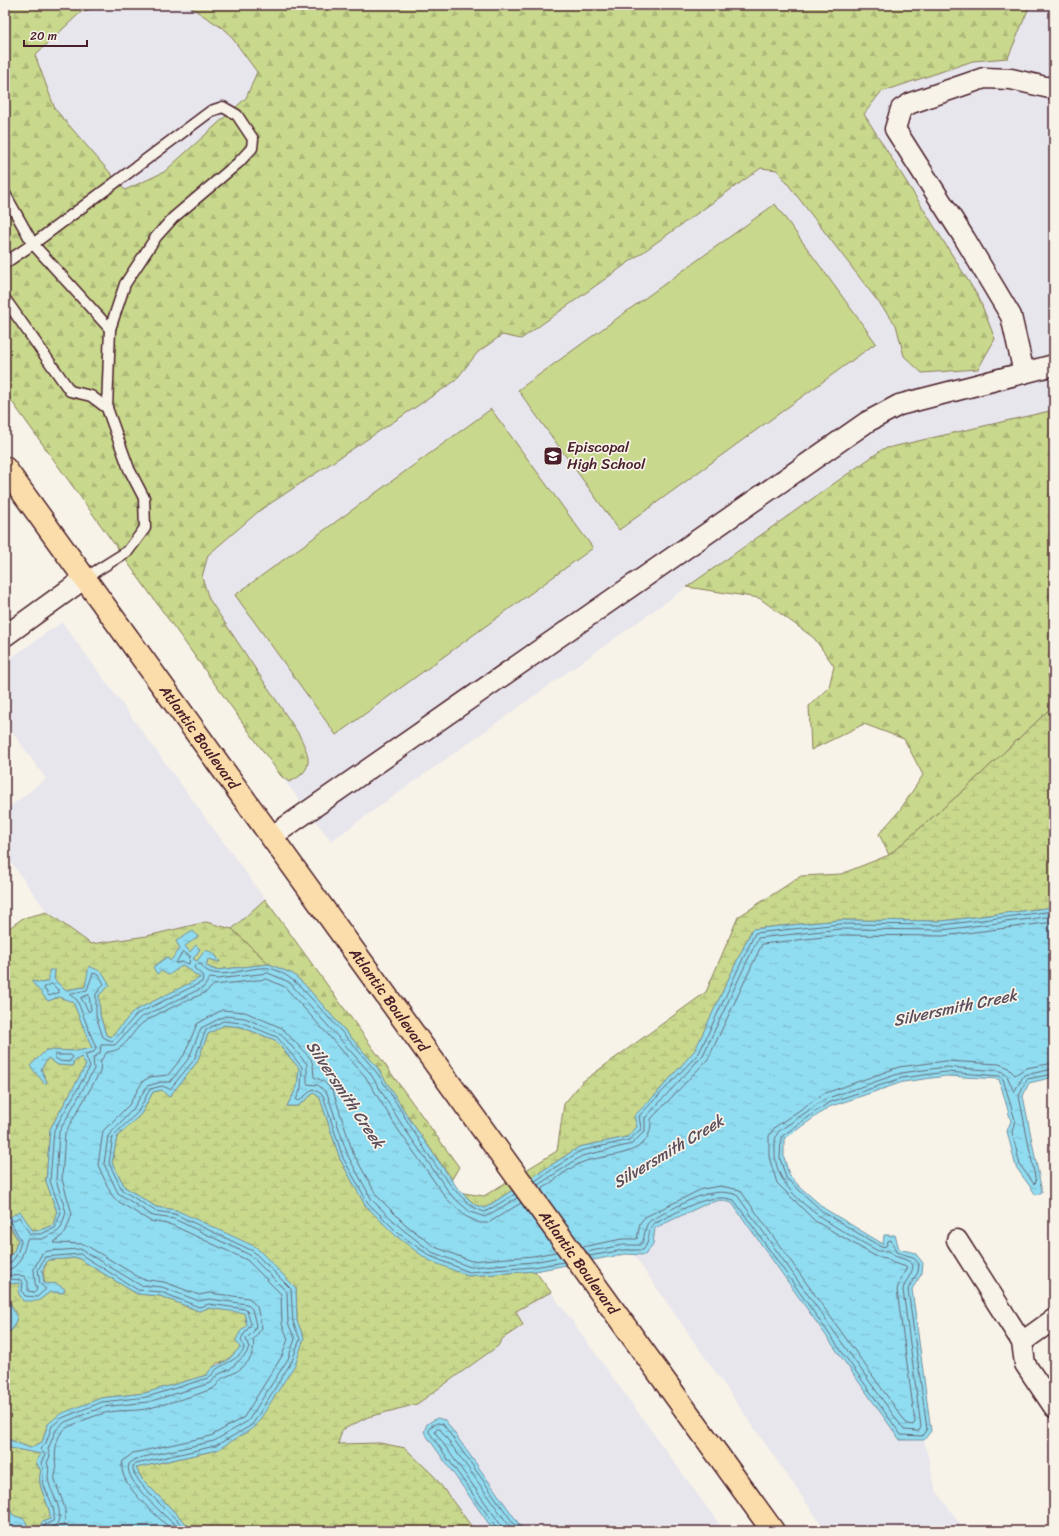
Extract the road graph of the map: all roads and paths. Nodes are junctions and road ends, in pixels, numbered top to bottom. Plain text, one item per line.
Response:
1 (1054, 89) edge
2 (5, 194) edge
3 (34, 244) junction
4 (5, 263) edge
5 (5, 299) edge
6 (110, 329) junction
7 (1054, 365) edge
8 (1024, 373) junction
9 (107, 408) junction
10 (5, 468) edge
11 (85, 578) junction
12 (5, 636) edge
13 (271, 837) junction
14 (956, 1240) dead end
15 (1054, 1319) edge
16 (1022, 1342) junction
17 (1054, 1407) edge
18 (773, 1531) edge

1 - 8 street
2 - 3 lane
3 - 4 lane
3 - 6 lane
3 - 6 lane
5 - 9 lane
6 - 9 lane
7 - 8 street
8 - 13 street
9 - 11 lane
10 - 11 main road, Atlantic Boulevard
11 - 12 street
11 - 13 main road, Atlantic Boulevard
13 - 18 main road, Atlantic Boulevard
14 - 16 street
15 - 16 street
16 - 17 street

